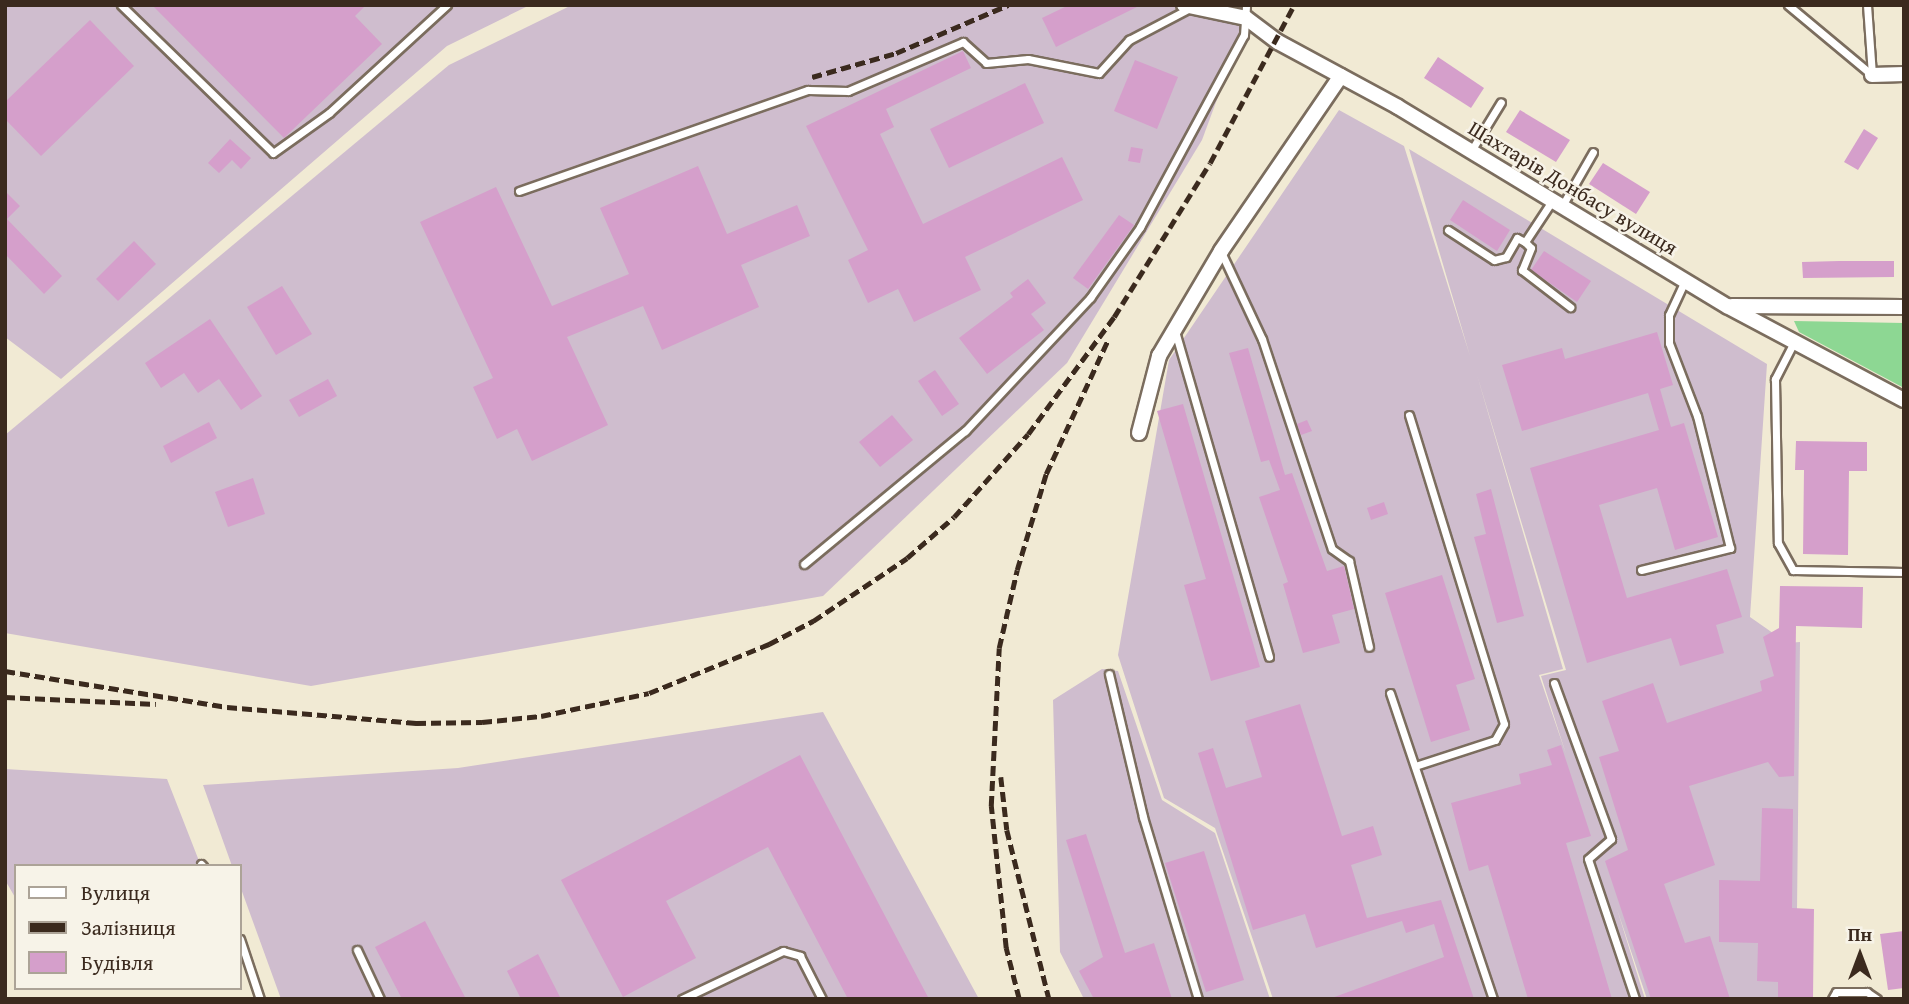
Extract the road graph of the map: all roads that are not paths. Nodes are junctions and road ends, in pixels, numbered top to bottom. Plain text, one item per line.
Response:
1 (121, 5) edge
2 (447, 5) edge
3 (1788, 5) edge
4 (1867, 5) edge
5 (1186, 7) edge
6 (1246, 12) edge
7 (1904, 74) edge
8 (1872, 75) junction
9 (1341, 76) junction
10 (1501, 102) dead end
11 (1471, 150) junction
12 (1593, 152) dead end
13 (519, 191) dead end
14 (1557, 203) junction
15 (1448, 230) dead end
16 (1525, 242) junction
17 (1221, 251) junction
18 (1685, 281) junction
19 (1727, 306) junction
20 (1570, 307) dead end
21 (1904, 307) edge
22 (1174, 330) junction
23 (1794, 342) junction
24 (1904, 400) edge
25 (1409, 415) dead end
26 (1139, 433) dead end
27 (804, 564) dead end
28 (1642, 570) dead end
29 (1904, 572) edge
30 (1368, 647) dead end
31 (1269, 657) dead end
32 (1110, 674) dead end
33 (1554, 682) dead end
34 (1390, 693) dead end
35 (1415, 766) junction
36 (242, 945) edge
37 (356, 950) dead end
38 (260, 999) edge
39 (380, 999) edge
40 (682, 999) edge
41 (822, 999) edge
42 (1198, 999) edge
43 (1493, 999) edge
44 (1635, 999) edge
45 (1832, 999) edge
46 (1877, 999) edge

1 - 2 lane
3 - 8 lane
4 - 8 lane
5 - 6 street
5 - 13 lane
6 - 9 street, Шахтарів Донбасу вулиця
6 - 27 lane
7 - 8 street
9 - 11 street, Шахтарів Донбасу вулиця
9 - 17 street
10 - 11 lane
11 - 14 street, Шахтарів Донбасу вулиця
12 - 14 lane
14 - 16 lane
14 - 18 street, Шахтарів Донбасу вулиця
15 - 16 lane
16 - 20 lane
17 - 22 street
17 - 30 lane
18 - 19 street, Шахтарів Донбасу вулиця
18 - 28 lane
19 - 21 street
19 - 23 street, Шахтарів Донбасу вулиця
22 - 26 street
22 - 31 lane
23 - 24 street, Шахтарів Донбасу вулиця
23 - 29 lane
25 - 35 lane
32 - 42 lane
33 - 44 lane
34 - 35 lane
35 - 43 lane
36 - 38 lane
37 - 39 lane
40 - 41 lane
45 - 46 lane

